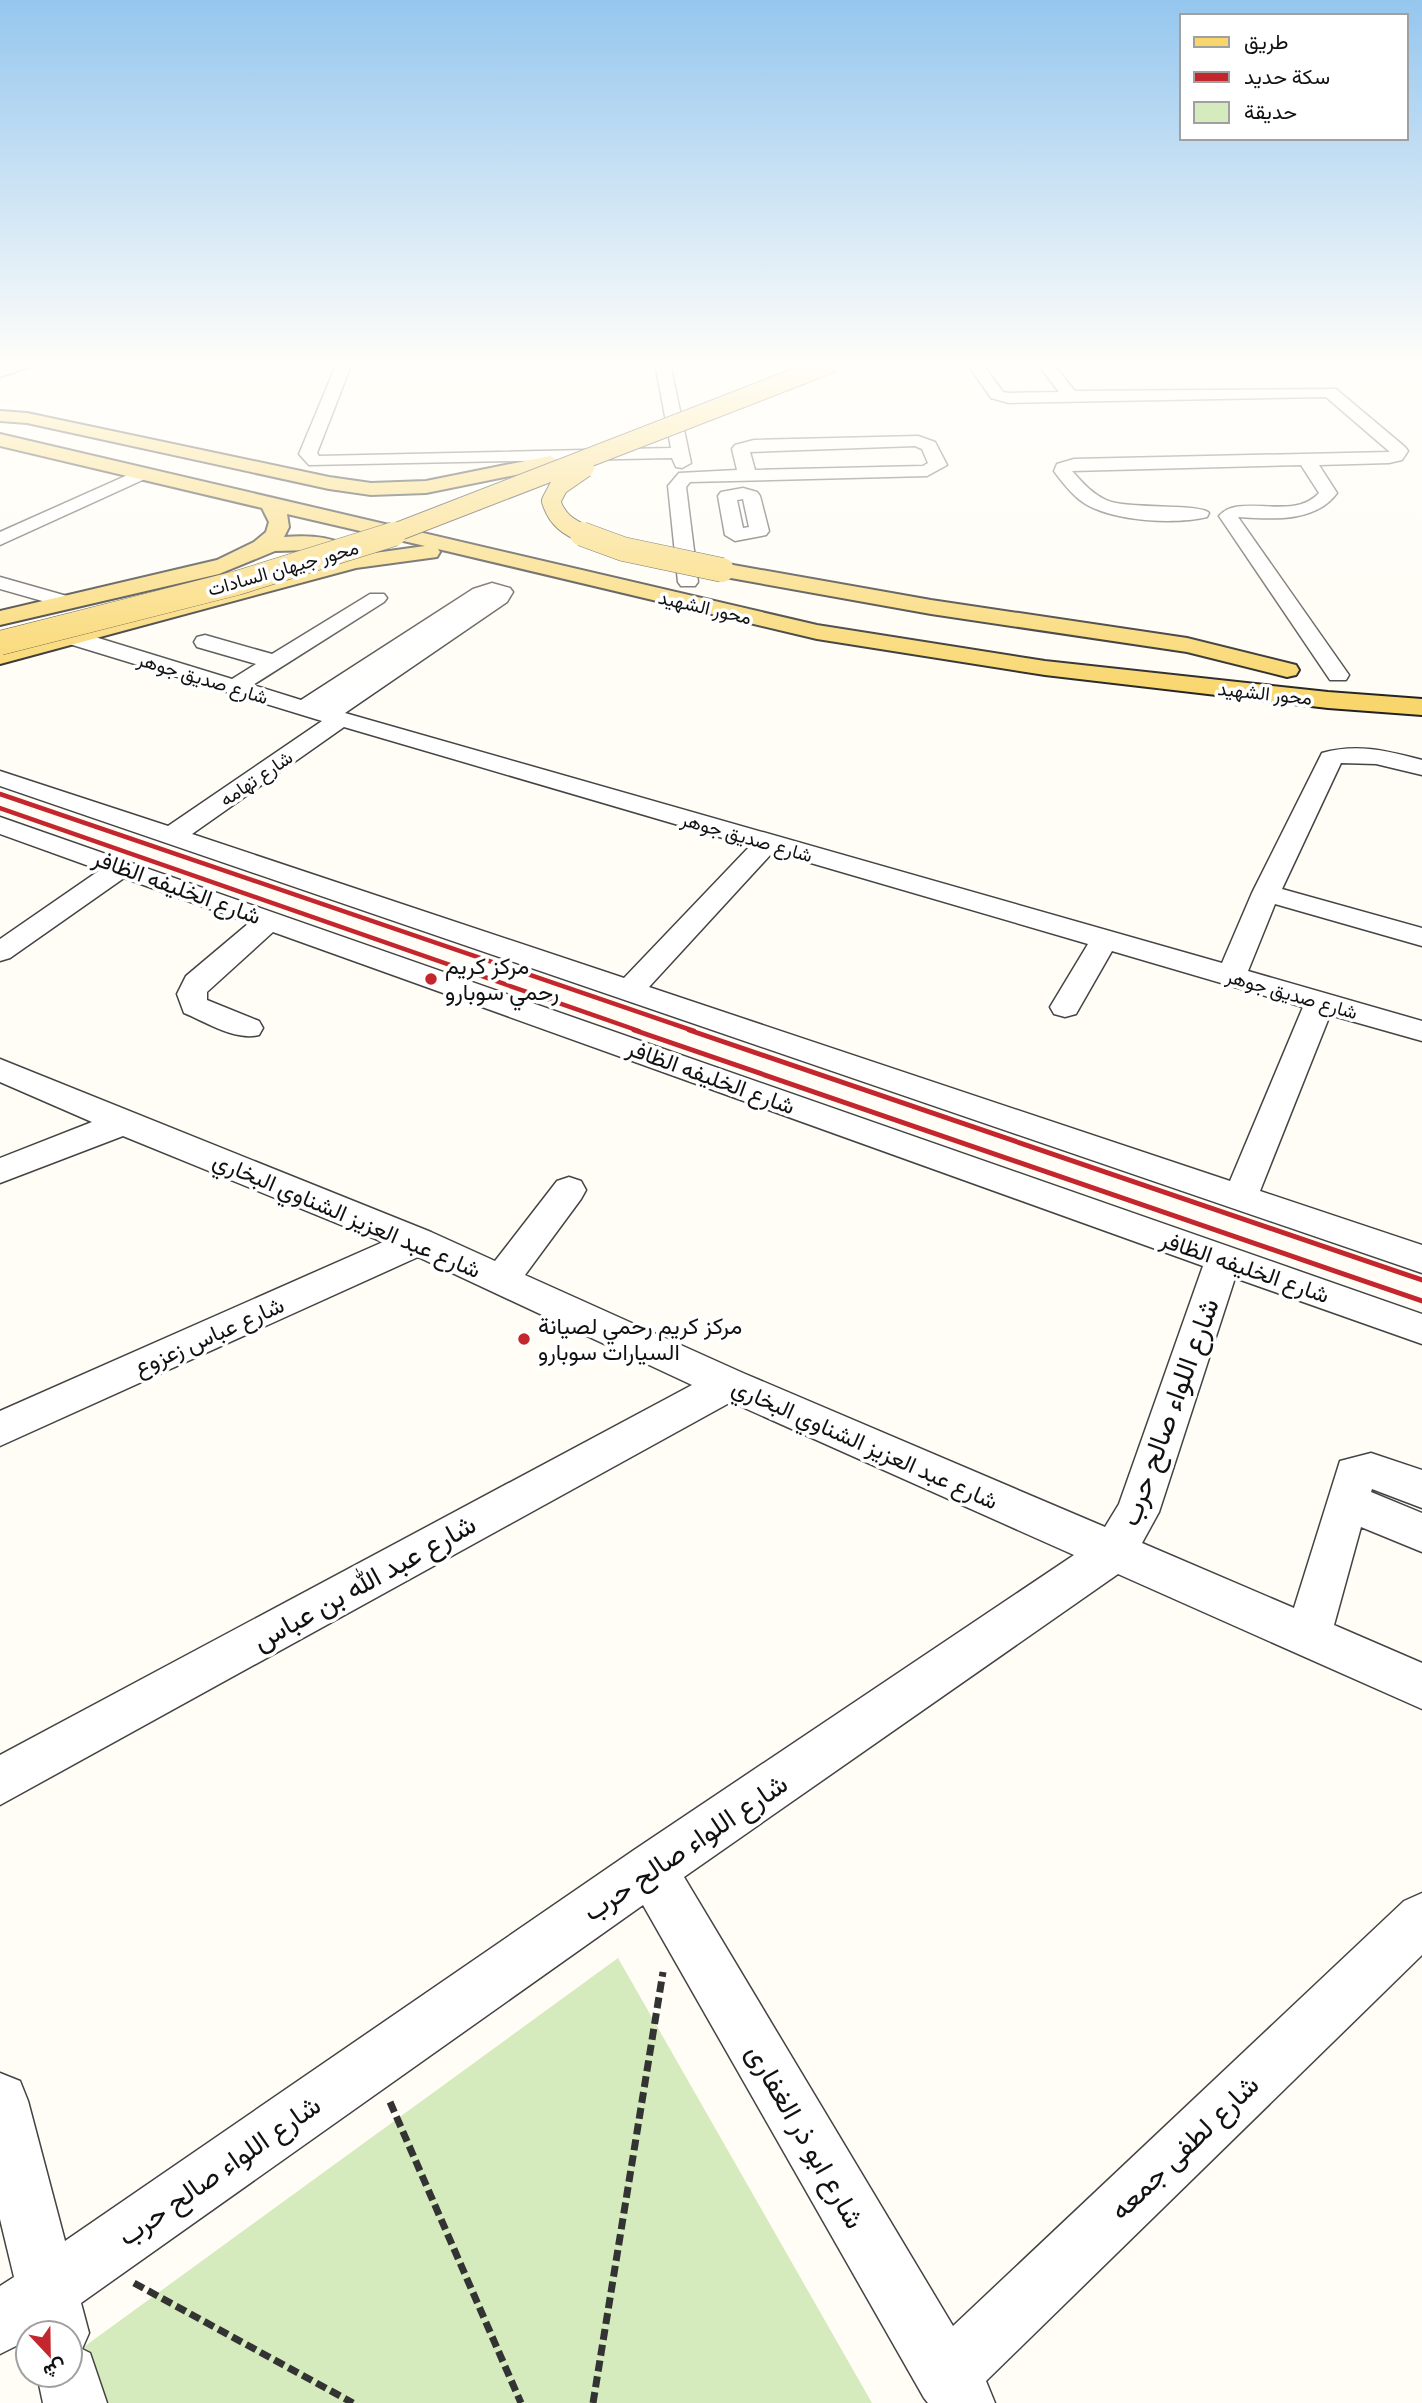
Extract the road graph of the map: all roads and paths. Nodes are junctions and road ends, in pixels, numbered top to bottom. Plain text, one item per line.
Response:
1 (139, 475) edge
2 (146, 475) edge
3 (224, 475) edge
4 (296, 475) edge
5 (491, 475) edge
6 (514, 475) edge
7 (546, 475) edge
8 (575, 475) edge
9 (743, 475) edge
10 (1067, 475) edge
11 (1317, 475) edge
12 (685, 477) joint
13 (270, 505) junction
14 (1217, 509) junction
15 (735, 535) dead end
16 (712, 536) dead end
17 (0, 539) edge
18 (264, 546) junction
19 (474, 553) junction
20 (355, 562) junction
21 (0, 583) edge
22 (695, 583) junction
23 (377, 598) dead end
24 (67, 602) junction
25 (0, 618) edge
26 (0, 631) edge
27 (428, 637) dead end
28 (74, 638) junction
29 (205, 642) dead end
30 (0, 643) edge
31 (0, 657) edge
32 (275, 662) junction
33 (1287, 670) junction
34 (1315, 673) junction
35 (1338, 675) junction
36 (1361, 677) dead end
37 (234, 687) junction
38 (1422, 707) edge
39 (323, 714) junction
40 (1422, 768) edge
41 (0, 778) edge
42 (0, 825) edge
43 (171, 836) junction
44 (767, 843) junction
45 (122, 867) junction
46 (1266, 893) junction
47 (270, 920) junction
48 (1422, 937) edge
49 (1105, 939) junction
50 (0, 953) edge
51 (1231, 976) junction
52 (628, 992) junction
53 (1320, 1002) junction
54 (1065, 1007) dead end
55 (248, 1028) dead end
56 (1422, 1031) edge
57 (0, 1070) edge
58 (124, 1124) junction
59 (0, 1171) edge
60 (569, 1190) dead end
61 (1240, 1198) junction
62 (418, 1242) junction
63 (1422, 1259) edge
64 (1223, 1260) junction
65 (501, 1280) junction
66 (1422, 1329) edge
67 (729, 1384) junction
68 (0, 1429) edge
69 (1422, 1490) edge
70 (1348, 1502) junction
71 (1422, 1533) edge
72 (1113, 1553) junction
73 (1308, 1637) junction
74 (1422, 1686) edge
75 (0, 1781) edge
76 (663, 1889) junction
77 (1422, 1919) edge
78 (373, 2062) junction
79 (0, 2101) edge
80 (65, 2294) edge
81 (0, 2323) edge
82 (955, 2389) edge
83 (353, 2403) edge
84 (521, 2403) edge
85 (593, 2403) edge

1 - 17 street
2 - 13 main road, محور الشهيد
3 - 22 main road, محور الشهيد
4 - 5 main road
6 - 26 main road, محور جيهان السادات
7 - 30 main road, محور جيهان السادات, bridge
8 - 33 main road, bridge
9 - 12 street
10 - 14 street
11 - 14 street
12 - 22 street
13 - 18 main road
13 - 19 main road, محور الشهيد
14 - 34 street
14 - 35 street
15 - 16 street
18 - 20 main road
18 - 24 main road
19 - 20 main road
19 - 38 main road, محور الشهيد
20 - 28 main road
21 - 24 street
22 - 33 main road, محور الشهيد
23 - 32 street
24 - 25 main road
27 - 39 street, شارع تهامه
28 - 31 main road
28 - 37 street, شارع صديق جوهر
29 - 32 street
32 - 37 street
33 - 34 main road, محور الشهيد
34 - 35 main road, محور الشهيد
35 - 36 main road, محور الشهيد
37 - 39 street, شارع صديق جوهر
39 - 43 street, شارع تهامه
39 - 44 street, شارع صديق جوهر
40 - 46 street
41 - 43 street, شارع الخليفه الظافر
42 - 45 street, شارع الخليفه الظافر
43 - 52 street, شارع الخليفه الظافر
44 - 49 street, شارع صديق جوهر
44 - 52 street
45 - 47 street, شارع الخليفه الظافر
45 - 50 street
46 - 48 street
46 - 51 street
47 - 55 street
47 - 64 street, شارع الخليفه الظافر
49 - 51 street, شارع صديق جوهر
49 - 54 street
51 - 53 street, شارع صديق جوهر
52 - 61 street, شارع الخليفه الظافر
53 - 56 street, شارع صديق جوهر
53 - 61 street
57 - 58 street, شارع عبد العزيز الشناوي البخاري
58 - 59 street
58 - 62 street, شارع عبد العزيز الشناوي البخاري
60 - 65 street
61 - 63 street, شارع الخليفه الظافر
62 - 65 street, شارع عبد العزيز الشناوي البخاري
62 - 68 street, شارع عباس زعزوع
64 - 66 street, شارع الخليفه الظافر
64 - 72 street, شارع اللواء صالح حرب
65 - 67 street, شارع عبد العزيز الشناوي البخاري
67 - 72 street, شارع عبد العزيز الشناوي البخاري
67 - 75 street, شارع عبد الله بن عباس
69 - 70 street
70 - 71 street
70 - 73 street
72 - 73 street, شارع عبد العزيز الشناوي البخاري
72 - 76 street, شارع اللواء صالح حرب
73 - 74 street, شارع عبد العزيز الشناوي البخاري
76 - 78 street, شارع اللواء صالح حرب
76 - 82 street, شارع ابو ذر الغفارى
76 - 85 path
77 - 82 street, شارع لطفى جمعه
78 - 80 street, شارع اللواء صالح حرب
78 - 84 path
79 - 80 street
80 - 81 street, شارع اللواء صالح حرب
80 - 83 path

